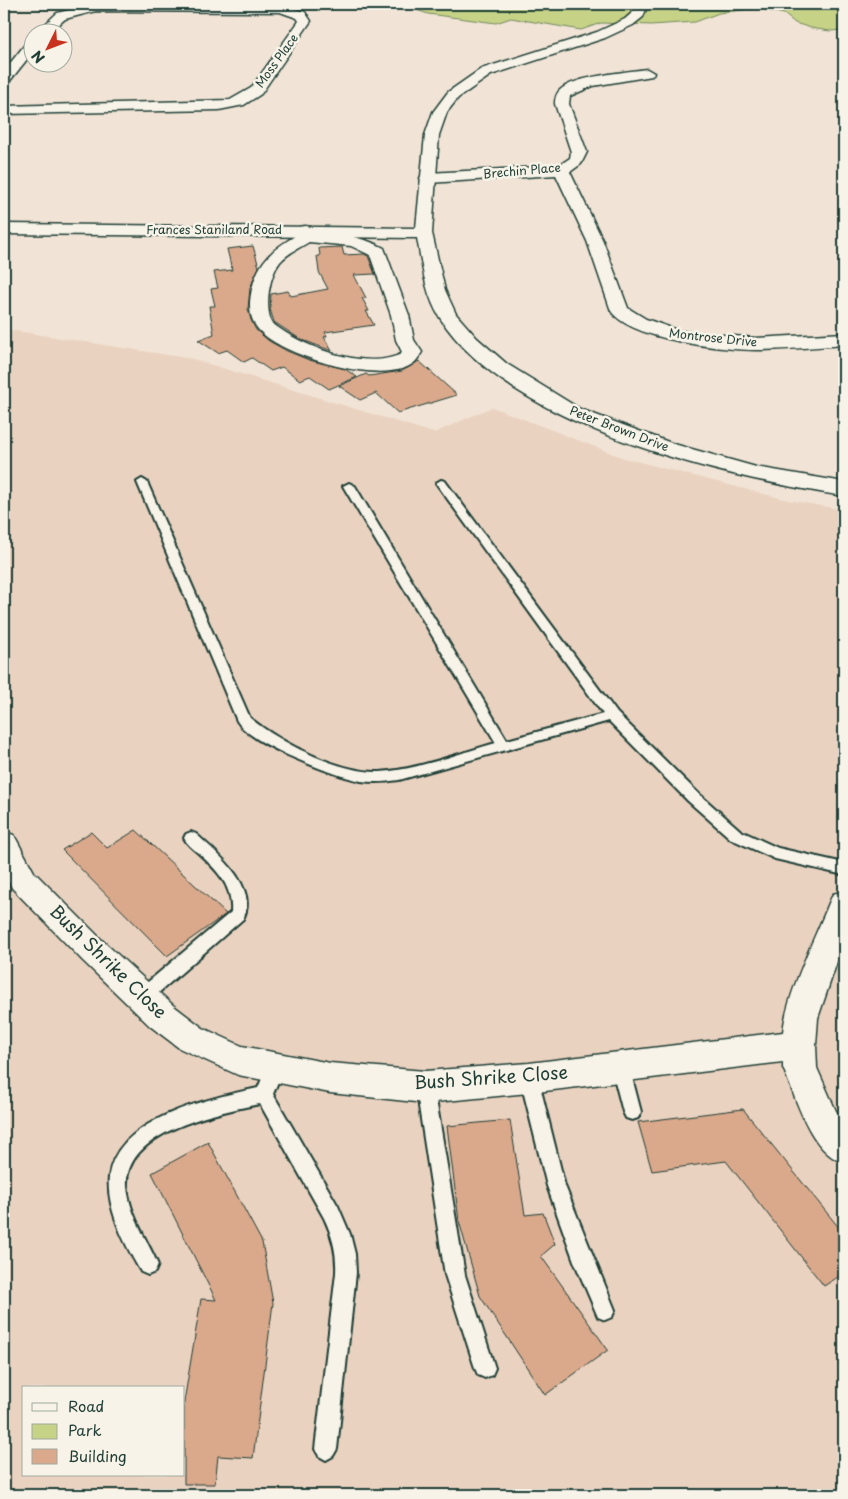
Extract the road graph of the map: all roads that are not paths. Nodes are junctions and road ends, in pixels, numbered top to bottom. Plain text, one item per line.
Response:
1 (642, 4) edge
2 (53, 22) edge
3 (22, 57) edge
4 (647, 73) dead end
5 (4, 78) edge
6 (4, 110) edge
7 (561, 170) junction
8 (428, 178) junction
9 (4, 229) edge
10 (424, 233) junction
11 (306, 234) junction
12 (844, 339) edge
13 (142, 482) dead end
14 (441, 482) dead end
15 (349, 486) dead end
16 (844, 489) edge
17 (612, 716) junction
18 (504, 746) junction
19 (191, 838) dead end
20 (4, 843) edge
21 (844, 869) edge
22 (844, 903) edge
23 (836, 947) edge
24 (142, 997) junction
25 (799, 1045) junction
26 (620, 1066) junction
27 (529, 1078) junction
28 (270, 1081) junction
29 (425, 1087) junction
30 (632, 1112) dead end
31 (844, 1146) edge
32 (148, 1265) dead end
33 (605, 1310) dead end
34 (485, 1368) dead end
35 (326, 1449) dead end

1 - 8 street, Peter Brown Drive
2 - 6 street, Moss Place
3 - 5 street
4 - 7 street, Brechin Place
7 - 8 street, Brechin Place
7 - 12 street, Montrose Drive
8 - 10 street, Peter Brown Drive
9 - 11 street, Frances Staniland Road
10 - 11 street, Frances Staniland Road
10 - 16 street, Peter Brown Drive
11 - 11 street
13 - 18 lane
14 - 17 lane
15 - 18 lane
17 - 18 lane
17 - 21 lane
19 - 24 lane
20 - 24 street, Bush Shrike Close
22 - 23 street
23 - 25 street
24 - 28 street, Bush Shrike Close
25 - 26 street, Bush Shrike Close
25 - 31 street
26 - 27 street, Bush Shrike Close
26 - 30 lane
27 - 29 street, Bush Shrike Close
27 - 33 lane
28 - 29 street, Bush Shrike Close
28 - 32 lane
28 - 35 lane
29 - 34 lane

